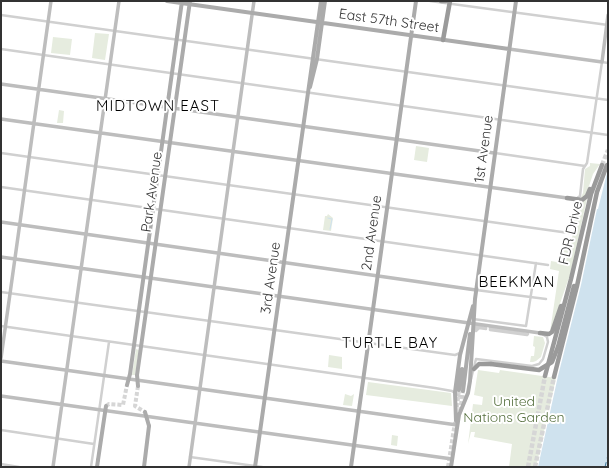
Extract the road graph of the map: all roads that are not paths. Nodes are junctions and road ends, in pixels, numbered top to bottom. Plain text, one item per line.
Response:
1 (51, 1) edge
2 (119, 1) edge
3 (167, 1) edge
4 (254, 1) edge
5 (320, 1) edge
6 (416, 1) edge
7 (430, 1) edge
8 (441, 1) edge
9 (516, 1) edge
10 (182, 2) edge
11 (448, 2) edge
12 (190, 3) edge
13 (325, 3) edge
14 (514, 12) junction
15 (253, 13) junction
16 (318, 14) junction
17 (1, 15) edge
18 (608, 15) edge
19 (48, 22) junction
20 (320, 22) junction
21 (607, 25) edge
22 (114, 31) junction
23 (410, 35) junction
24 (177, 39) junction
25 (184, 40) junction
26 (443, 40) junction
27 (1, 49) edge
28 (509, 49) junction
29 (248, 50) junction
30 (43, 55) junction
31 (314, 59) junction
32 (602, 62) junction
33 (608, 63) edge
34 (110, 64) junction
35 (405, 72) junction
36 (172, 73) junction
37 (180, 74) junction
38 (243, 83) junction
39 (1, 84) edge
40 (504, 86) junction
41 (38, 89) junction
42 (308, 93) junction
43 (105, 98) junction
44 (596, 98) junction
45 (608, 100) edge
46 (401, 105) junction
47 (168, 107) junction
48 (175, 108) junction
49 (238, 118) junction
50 (1, 119) edge
51 (499, 119) junction
52 (34, 124) junction
53 (304, 126) junction
54 (592, 132) junction
55 (100, 133) junction
56 (608, 135) edge
57 (396, 140) junction
58 (163, 142) junction
59 (170, 142) junction
60 (234, 151) junction
61 (1, 153) edge
62 (494, 153) junction
63 (29, 157) junction
64 (299, 161) junction
65 (585, 166) junction
66 (95, 167) junction
67 (391, 174) junction
68 (158, 175) junction
69 (165, 176) junction
70 (595, 180) junction
71 (229, 185) junction
72 (1, 187) edge
73 (490, 187) junction
74 (24, 191) junction
75 (294, 194) junction
76 (567, 198) junction
77 (91, 200) junction
78 (386, 207) junction
79 (153, 209) junction
80 (160, 210) junction
81 (224, 219) junction
82 (485, 221) junction
83 (1, 222) edge
84 (19, 225) junction
85 (289, 228) junction
86 (570, 233) dead end
87 (86, 235) junction
88 (382, 242) junction
89 (148, 243) junction
90 (156, 244) junction
91 (219, 253) junction
92 (480, 256) junction
93 (1, 257) edge
94 (15, 259) junction
95 (284, 262) junction
96 (536, 263) junction
97 (548, 265) dead end
98 (81, 268) junction
99 (579, 274) junction
100 (378, 276) junction
101 (144, 277) junction
102 (151, 278) junction
103 (214, 287) junction
104 (569, 288) junction
105 (476, 290) junction
106 (1, 292) edge
107 (10, 293) junction
108 (280, 296) junction
109 (530, 297) junction
110 (546, 299) dead end
111 (76, 303) junction
112 (373, 310) junction
113 (139, 311) junction
114 (146, 312) junction
115 (210, 321) junction
116 (472, 323) junction
117 (1, 326) edge
118 (6, 327) junction
119 (490, 328) joint
120 (275, 330) junction
121 (540, 333) junction
122 (71, 336) junction
123 (109, 342) junction
124 (368, 344) junction
125 (134, 345) junction
126 (141, 346) junction
127 (461, 351) junction
128 (205, 355) junction
129 (1, 359) edge
130 (270, 364) junction
131 (474, 369) junction
132 (67, 370) junction
133 (104, 375) junction
134 (545, 376) tunnel mouth
135 (554, 377) tunnel mouth
136 (363, 378) junction
137 (128, 379) junction
138 (138, 380) junction
139 (470, 381) junction
140 (127, 385) tunnel mouth
141 (138, 386) tunnel mouth
142 (200, 389) junction
143 (459, 391) junction
144 (1, 396) edge
145 (466, 397) junction
146 (265, 398) junction
147 (62, 404) junction
148 (106, 406) dead end
149 (99, 409) junction
150 (358, 411) junction
151 (145, 412) tunnel mouth
152 (195, 423) junction
153 (457, 425) junction
154 (1, 430) edge
155 (260, 432) junction
156 (57, 438) junction
157 (94, 444) junction
158 (354, 445) junction
159 (190, 457) junction
160 (452, 459) junction
161 (1, 464) edge
162 (19, 467) edge
163 (53, 467) edge
164 (91, 467) edge
165 (97, 467) edge
166 (144, 467) edge
167 (189, 467) edge
168 (256, 467) edge
169 (262, 467) edge
170 (350, 467) edge
171 (451, 467) edge

1 - 19 main road
2 - 22 main road
3 - 10 main road, East 57th Street
4 - 15 main road
5 - 16 main road, 3rd Avenue
6 - 23 main road, 2nd Avenue
7 - 11 street
8 - 11 highway
9 - 14 main road, 1st Avenue
10 - 12 main road, East 57th Street
10 - 24 main road, Park Avenue
11 - 14 street
11 - 26 highway
12 - 15 main road, East 57th Street
12 - 25 main road, Park Avenue
13 - 16 main road
13 - 20 main road, 3rd Avenue
14 - 21 street
14 - 28 main road, 1st Avenue
15 - 20 main road, East 57th Street
15 - 29 main road
16 - 20 main road, 3rd Avenue
17 - 19 street
18 - 21 main road
19 - 22 street
19 - 30 main road
20 - 23 main road, East 57th Street
20 - 31 main road, 3rd Avenue
21 - 32 main road
22 - 24 street
22 - 34 main road
23 - 26 main road, East 57th Street
23 - 35 main road, 2nd Avenue
24 - 25 street
24 - 36 main road, Park Avenue
25 - 29 street
25 - 37 main road, Park Avenue
26 - 28 main road, East 57th Street
27 - 30 street
28 - 32 main road, East 57th Street
28 - 40 main road, 1st Avenue
29 - 31 street
29 - 38 main road
30 - 34 street
30 - 41 main road
31 - 35 street
31 - 42 main road, 3rd Avenue
32 - 33 street, East 57th Street
32 - 44 street
34 - 36 street
34 - 43 main road
35 - 40 street
35 - 46 main road, 2nd Avenue
36 - 37 street
36 - 47 main road, Park Avenue
37 - 38 street
37 - 48 main road, Park Avenue
38 - 42 street
38 - 49 main road
39 - 41 main road
40 - 44 street
40 - 51 main road, 1st Avenue
41 - 43 main road
41 - 52 main road
42 - 46 street
42 - 53 main road, 3rd Avenue
43 - 47 main road
43 - 55 main road
44 - 45 street
44 - 54 street
46 - 51 street
46 - 57 main road, 2nd Avenue
47 - 48 main road
47 - 58 main road, Park Avenue
48 - 49 main road
48 - 59 main road, Park Avenue
49 - 53 main road
49 - 60 main road
50 - 52 main road
51 - 54 street
51 - 62 main road, 1st Avenue
52 - 55 main road
52 - 63 main road
53 - 57 main road
53 - 64 main road, 3rd Avenue
54 - 56 street
54 - 65 street
55 - 58 main road
55 - 66 main road
57 - 62 main road
57 - 67 main road, 2nd Avenue
58 - 59 main road
58 - 68 main road, Park Avenue
59 - 60 main road
59 - 69 main road, Park Avenue
60 - 64 main road
60 - 71 main road
61 - 63 street
62 - 65 street
62 - 73 main road, 1st Avenue
63 - 66 street
63 - 74 main road
64 - 67 main road
64 - 75 main road, 3rd Avenue
65 - 76 street
66 - 68 street
66 - 77 main road
67 - 73 main road
67 - 78 main road, 2nd Avenue
68 - 69 street
68 - 79 main road, Park Avenue
69 - 71 street
69 - 80 main road, Park Avenue
70 - 76 highway
70 - 99 highway, FDR Drive
70 - 104 highway, FDR Drive
71 - 75 street
71 - 81 main road
72 - 74 street
73 - 76 main road
73 - 82 main road, 1st Avenue
74 - 77 street
74 - 84 main road
75 - 78 street
75 - 85 main road, 3rd Avenue
77 - 79 street
77 - 87 main road
78 - 82 street
78 - 88 main road, 2nd Avenue
79 - 80 street
79 - 89 main road, Park Avenue
80 - 81 street
80 - 90 main road, Park Avenue
81 - 85 street
81 - 91 main road
82 - 86 street
82 - 92 main road, 1st Avenue
83 - 84 main road
84 - 87 main road
84 - 94 main road
85 - 88 street
85 - 95 main road, 3rd Avenue
87 - 89 main road
87 - 98 main road
88 - 92 street
88 - 100 main road, 2nd Avenue
89 - 90 main road
89 - 101 main road, Park Avenue
90 - 91 main road
90 - 102 main road, Park Avenue
91 - 95 main road
91 - 103 main road
92 - 96 street
92 - 105 main road, 1st Avenue
93 - 94 main road
94 - 98 main road
94 - 107 main road
95 - 100 main road
95 - 108 main road, 3rd Avenue
96 - 97 street
96 - 109 street
98 - 101 main road
98 - 111 main road
99 - 131 highway, bridge
99 - 135 highway, FDR Drive
100 - 105 main road
100 - 112 main road, 2nd Avenue
101 - 102 main road
101 - 113 main road, Park Avenue
102 - 103 main road
102 - 114 main road, Park Avenue
103 - 108 main road
103 - 115 main road
104 - 121 highway
104 - 134 highway, FDR Drive
105 - 109 street
105 - 116 main road, 1st Avenue
106 - 107 street
107 - 111 street
107 - 118 main road
108 - 112 main road
108 - 120 main road, 3rd Avenue
109 - 110 street
109 - 116 street
111 - 113 street
111 - 122 main road
112 - 116 main road
112 - 124 main road, 2nd Avenue
113 - 114 street
113 - 125 main road, Park Avenue
114 - 115 street
114 - 126 main road, Park Avenue
115 - 120 street
115 - 128 main road
116 - 121 main road
116 - 127 main road, 1st Avenue
116 - 139 main road, 1st Avenue
116 - 143 main road
117 - 118 street
118 - 122 street
118 - 129 main road
119 - 119 street
120 - 124 street
120 - 130 main road, 3rd Avenue
121 - 131 street
122 - 123 street
122 - 132 main road
123 - 125 street
123 - 133 street
124 - 127 street
124 - 136 main road, 2nd Avenue
125 - 126 street
125 - 137 main road, Park Avenue
126 - 128 street
126 - 138 main road, Park Avenue
127 - 143 main road, 1st Avenue
128 - 130 street
128 - 142 main road
129 - 132 main road
130 - 136 street
130 - 146 main road, 3rd Avenue
131 - 139 street
132 - 133 main road
132 - 147 main road
133 - 137 main road
133 - 149 street
136 - 143 street
136 - 150 main road, 2nd Avenue
137 - 138 main road
137 - 140 main road, Park Avenue
138 - 141 main road, Park Avenue
138 - 142 main road
139 - 145 main road, 1st Avenue
142 - 146 main road
142 - 152 main road
143 - 145 street
143 - 153 main road, 1st Avenue
144 - 147 main road
145 - 153 main road, 1st Avenue
146 - 150 main road
146 - 155 main road, 3rd Avenue
147 - 149 main road
147 - 156 main road
148 - 165 main road, bridge
149 - 152 main road
149 - 157 street
150 - 153 main road
150 - 158 main road, 2nd Avenue
151 - 166 main road, bridge
152 - 155 main road
152 - 159 main road
153 - 160 main road, 1st Avenue
154 - 156 street
155 - 158 main road
155 - 168 main road, 3rd Avenue
156 - 157 street
156 - 163 main road
157 - 164 street
158 - 160 main road
158 - 170 main road, 2nd Avenue
159 - 167 main road
159 - 168 street
160 - 171 main road, 1st Avenue
161 - 162 street
168 - 169 street

